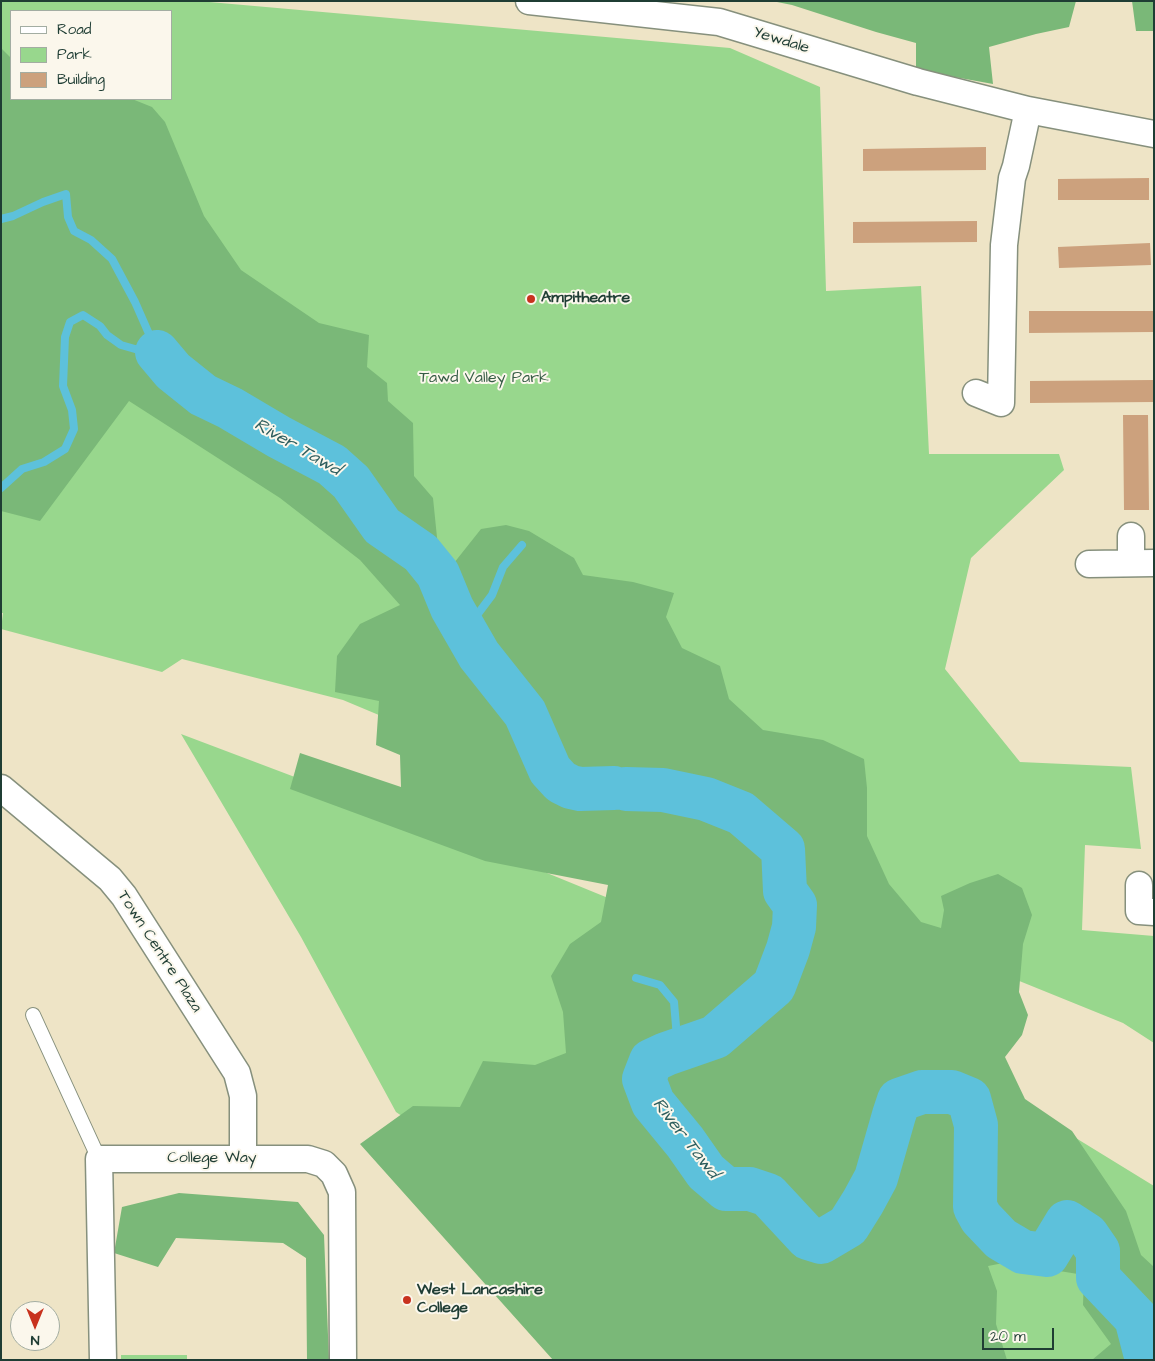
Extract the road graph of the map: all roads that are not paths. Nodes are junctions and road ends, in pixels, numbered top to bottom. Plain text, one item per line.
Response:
1 (529, 1) edge
2 (1028, 110) junction
3 (1154, 134) edge
4 (976, 393) dead end
5 (1132, 536) dead end
6 (1143, 563) edge
7 (1089, 564) dead end
8 (1, 788) edge
9 (1139, 885) dead end
10 (1154, 912) edge
11 (33, 1015) dead end
12 (99, 1159) junction
13 (243, 1159) junction
14 (103, 1360) edge
15 (343, 1360) edge

1 - 2 street, Yewdale
2 - 3 street, Yewdale
2 - 4 street
5 - 6 street
6 - 7 street
8 - 13 street, Town Centre Plaza
9 - 10 street
11 - 12 lane
12 - 13 street, College Way
12 - 14 street
13 - 15 street, College Way

